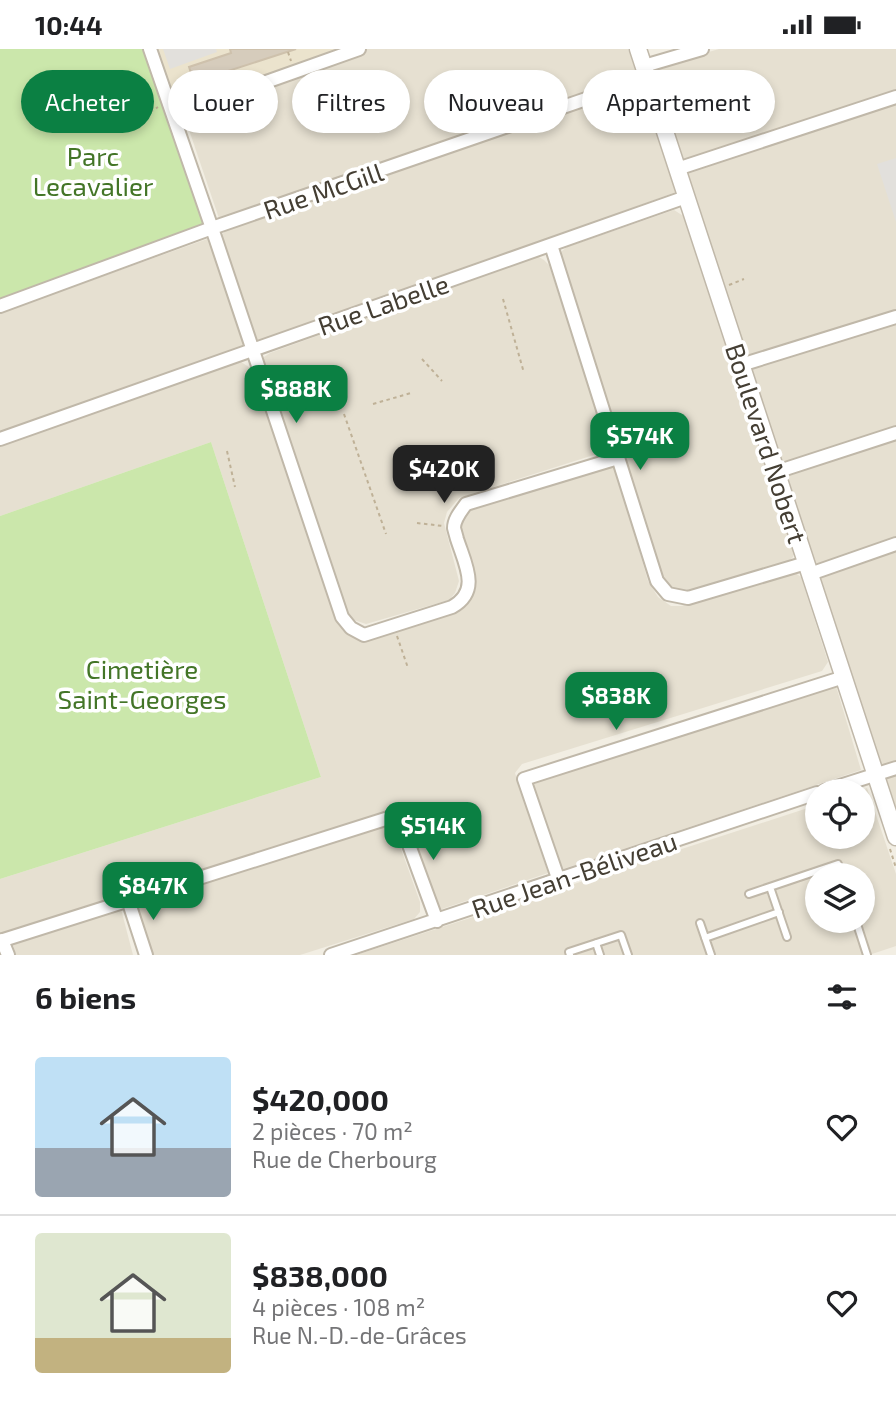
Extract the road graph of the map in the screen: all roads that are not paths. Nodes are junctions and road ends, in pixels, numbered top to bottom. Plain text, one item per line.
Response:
1 (150, 49) edge
2 (359, 49) edge
3 (638, 49) edge
4 (702, 49) edge
5 (644, 70) edge
6 (650, 70) edge
7 (278, 78) edge
8 (582, 95) edge
9 (896, 97) edge
10 (168, 101) edge
11 (179, 133) edge
12 (665, 133) edge
13 (677, 169) junction
14 (686, 197) junction
15 (212, 228) junction
16 (551, 245) junction
17 (0, 306) edge
18 (896, 317) edge
19 (253, 350) junction
20 (741, 365) junction
21 (896, 433) edge
22 (0, 439) edge
23 (618, 458) junction
24 (776, 472) junction
25 (896, 544) edge
26 (808, 568) junction
27 (844, 677) junction
28 (896, 768) edge
29 (875, 774) junction
30 (860, 779) edge
31 (805, 797) edge
32 (896, 837) edge
33 (805, 875) edge
34 (558, 879) junction
35 (771, 887) junction
36 (749, 894) dead end
37 (128, 900) junction
38 (779, 912) junction
39 (437, 921) junction
40 (700, 923) dead end
41 (860, 933) edge
42 (787, 937) dead end
43 (705, 938) junction
44 (1, 941) edge
45 (596, 943) junction
46 (570, 953) edge
47 (8, 955) edge
48 (146, 955) edge
49 (331, 955) edge
50 (560, 955) edge
51 (600, 955) edge
52 (628, 955) edge
53 (710, 955) edge
54 (867, 955) edge

1 - 10 street
2 - 7 street
3 - 5 street, Boulevard Nobert
4 - 6 street, Rue McGill
8 - 15 street, Rue McGill
9 - 13 street
11 - 15 street
12 - 13 street, Boulevard Nobert
13 - 14 street, Boulevard Nobert
14 - 16 street, Rue Labelle
14 - 20 street, Boulevard Nobert
15 - 17 street, Rue McGill
15 - 19 street
16 - 19 street, Rue Labelle
16 - 23 street
18 - 20 street
19 - 22 street, Rue Labelle
19 - 23 street
20 - 24 street, Boulevard Nobert
21 - 24 street
23 - 26 street
24 - 26 street, Boulevard Nobert
25 - 26 street
26 - 27 street, Boulevard Nobert
27 - 29 street, Boulevard Nobert
27 - 34 street
28 - 29 street
29 - 30 street
29 - 32 street, Boulevard Nobert
31 - 34 street, Rue Jean-Béliveau
33 - 35 lane
34 - 39 street, Rue Jean-Béliveau
35 - 36 lane
35 - 38 lane
37 - 39 street
37 - 44 street
37 - 48 street
38 - 42 lane
38 - 43 lane
39 - 49 street, Rue Jean-Béliveau
40 - 43 lane
41 - 54 lane
43 - 53 lane
44 - 47 street
45 - 46 lane
45 - 51 lane
45 - 52 lane
46 - 50 lane

